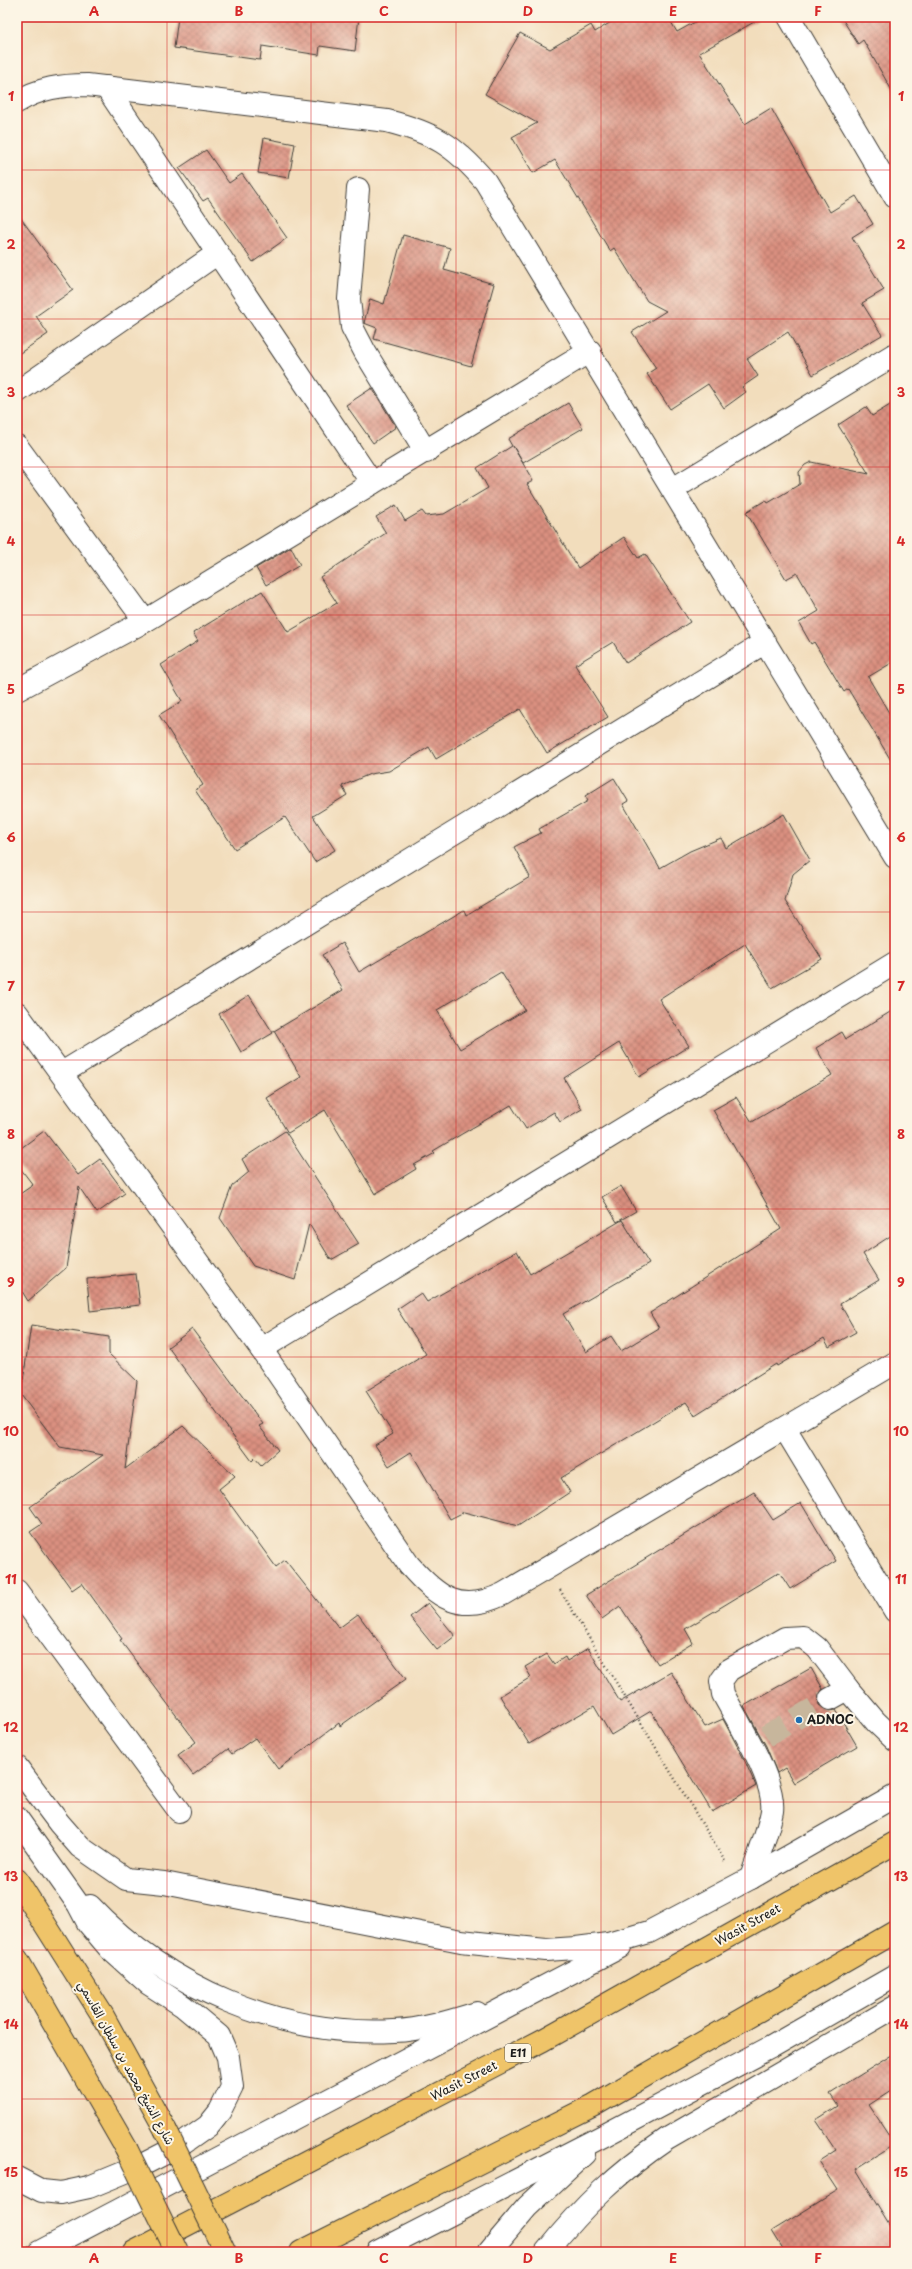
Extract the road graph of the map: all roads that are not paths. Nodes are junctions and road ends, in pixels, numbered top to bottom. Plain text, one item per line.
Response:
1 (789, 17) edge
2 (106, 87) junction
3 (17, 102) edge
4 (358, 188) dead end
5 (895, 197) edge
6 (218, 253) junction
7 (590, 351) junction
8 (895, 354) edge
9 (17, 392) edge
10 (17, 446) edge
11 (426, 452) junction
12 (372, 484) junction
13 (673, 489) junction
14 (146, 621) junction
15 (764, 643) junction
16 (17, 690) edge
17 (895, 857) edge
18 (895, 963) edge
19 (17, 1013) edge
20 (62, 1073) junction
21 (261, 1349) junction
22 (895, 1364) edge
23 (785, 1429) junction
24 (17, 1591) edge
25 (895, 1612) edge
26 (895, 1740) edge
27 (17, 1767) edge
28 (895, 1796) edge
29 (179, 1810) dead end
30 (17, 1818) edge
31 (895, 1843) edge
32 (48, 1861) junction
33 (17, 1880) edge
34 (745, 1881) junction
35 (649, 1932) junction
36 (895, 1932) edge
37 (17, 1959) edge
38 (895, 1976) edge
39 (531, 1996) junction
40 (895, 2007) edge
41 (834, 2043) junction
42 (771, 2047) junction
43 (605, 2135) junction
44 (17, 2178) edge
45 (39, 2252) edge
46 (134, 2252) edge
47 (177, 2252) edge
48 (225, 2252) edge
49 (301, 2252) edge
50 (377, 2252) edge
51 (489, 2252) edge
52 (546, 2252) edge

1 - 5 street
2 - 3 street
2 - 6 street
2 - 7 street
4 - 11 street
6 - 9 street
6 - 12 street
7 - 11 street
7 - 13 street
8 - 13 street
10 - 14 street
11 - 12 street
12 - 14 street
13 - 15 street
14 - 16 street
15 - 17 street
15 - 20 street
18 - 21 street
19 - 20 street
20 - 21 street
21 - 23 street
22 - 23 street
23 - 25 street
24 - 29 street
26 - 34 street
27 - 35 street
28 - 34 street
30 - 32 street
31 - 46 main road, Wasit Street / E11
32 - 39 street
32 - 44 street
33 - 48 main road, شارع الشيخ محمد بن سلطان القاسمي, bridge
34 - 35 street
35 - 39 street
36 - 49 main road
37 - 47 main road, bridge
38 - 42 street
39 - 45 street
40 - 41 street
41 - 42 street
41 - 52 street
42 - 43 street
43 - 50 street
43 - 51 street

